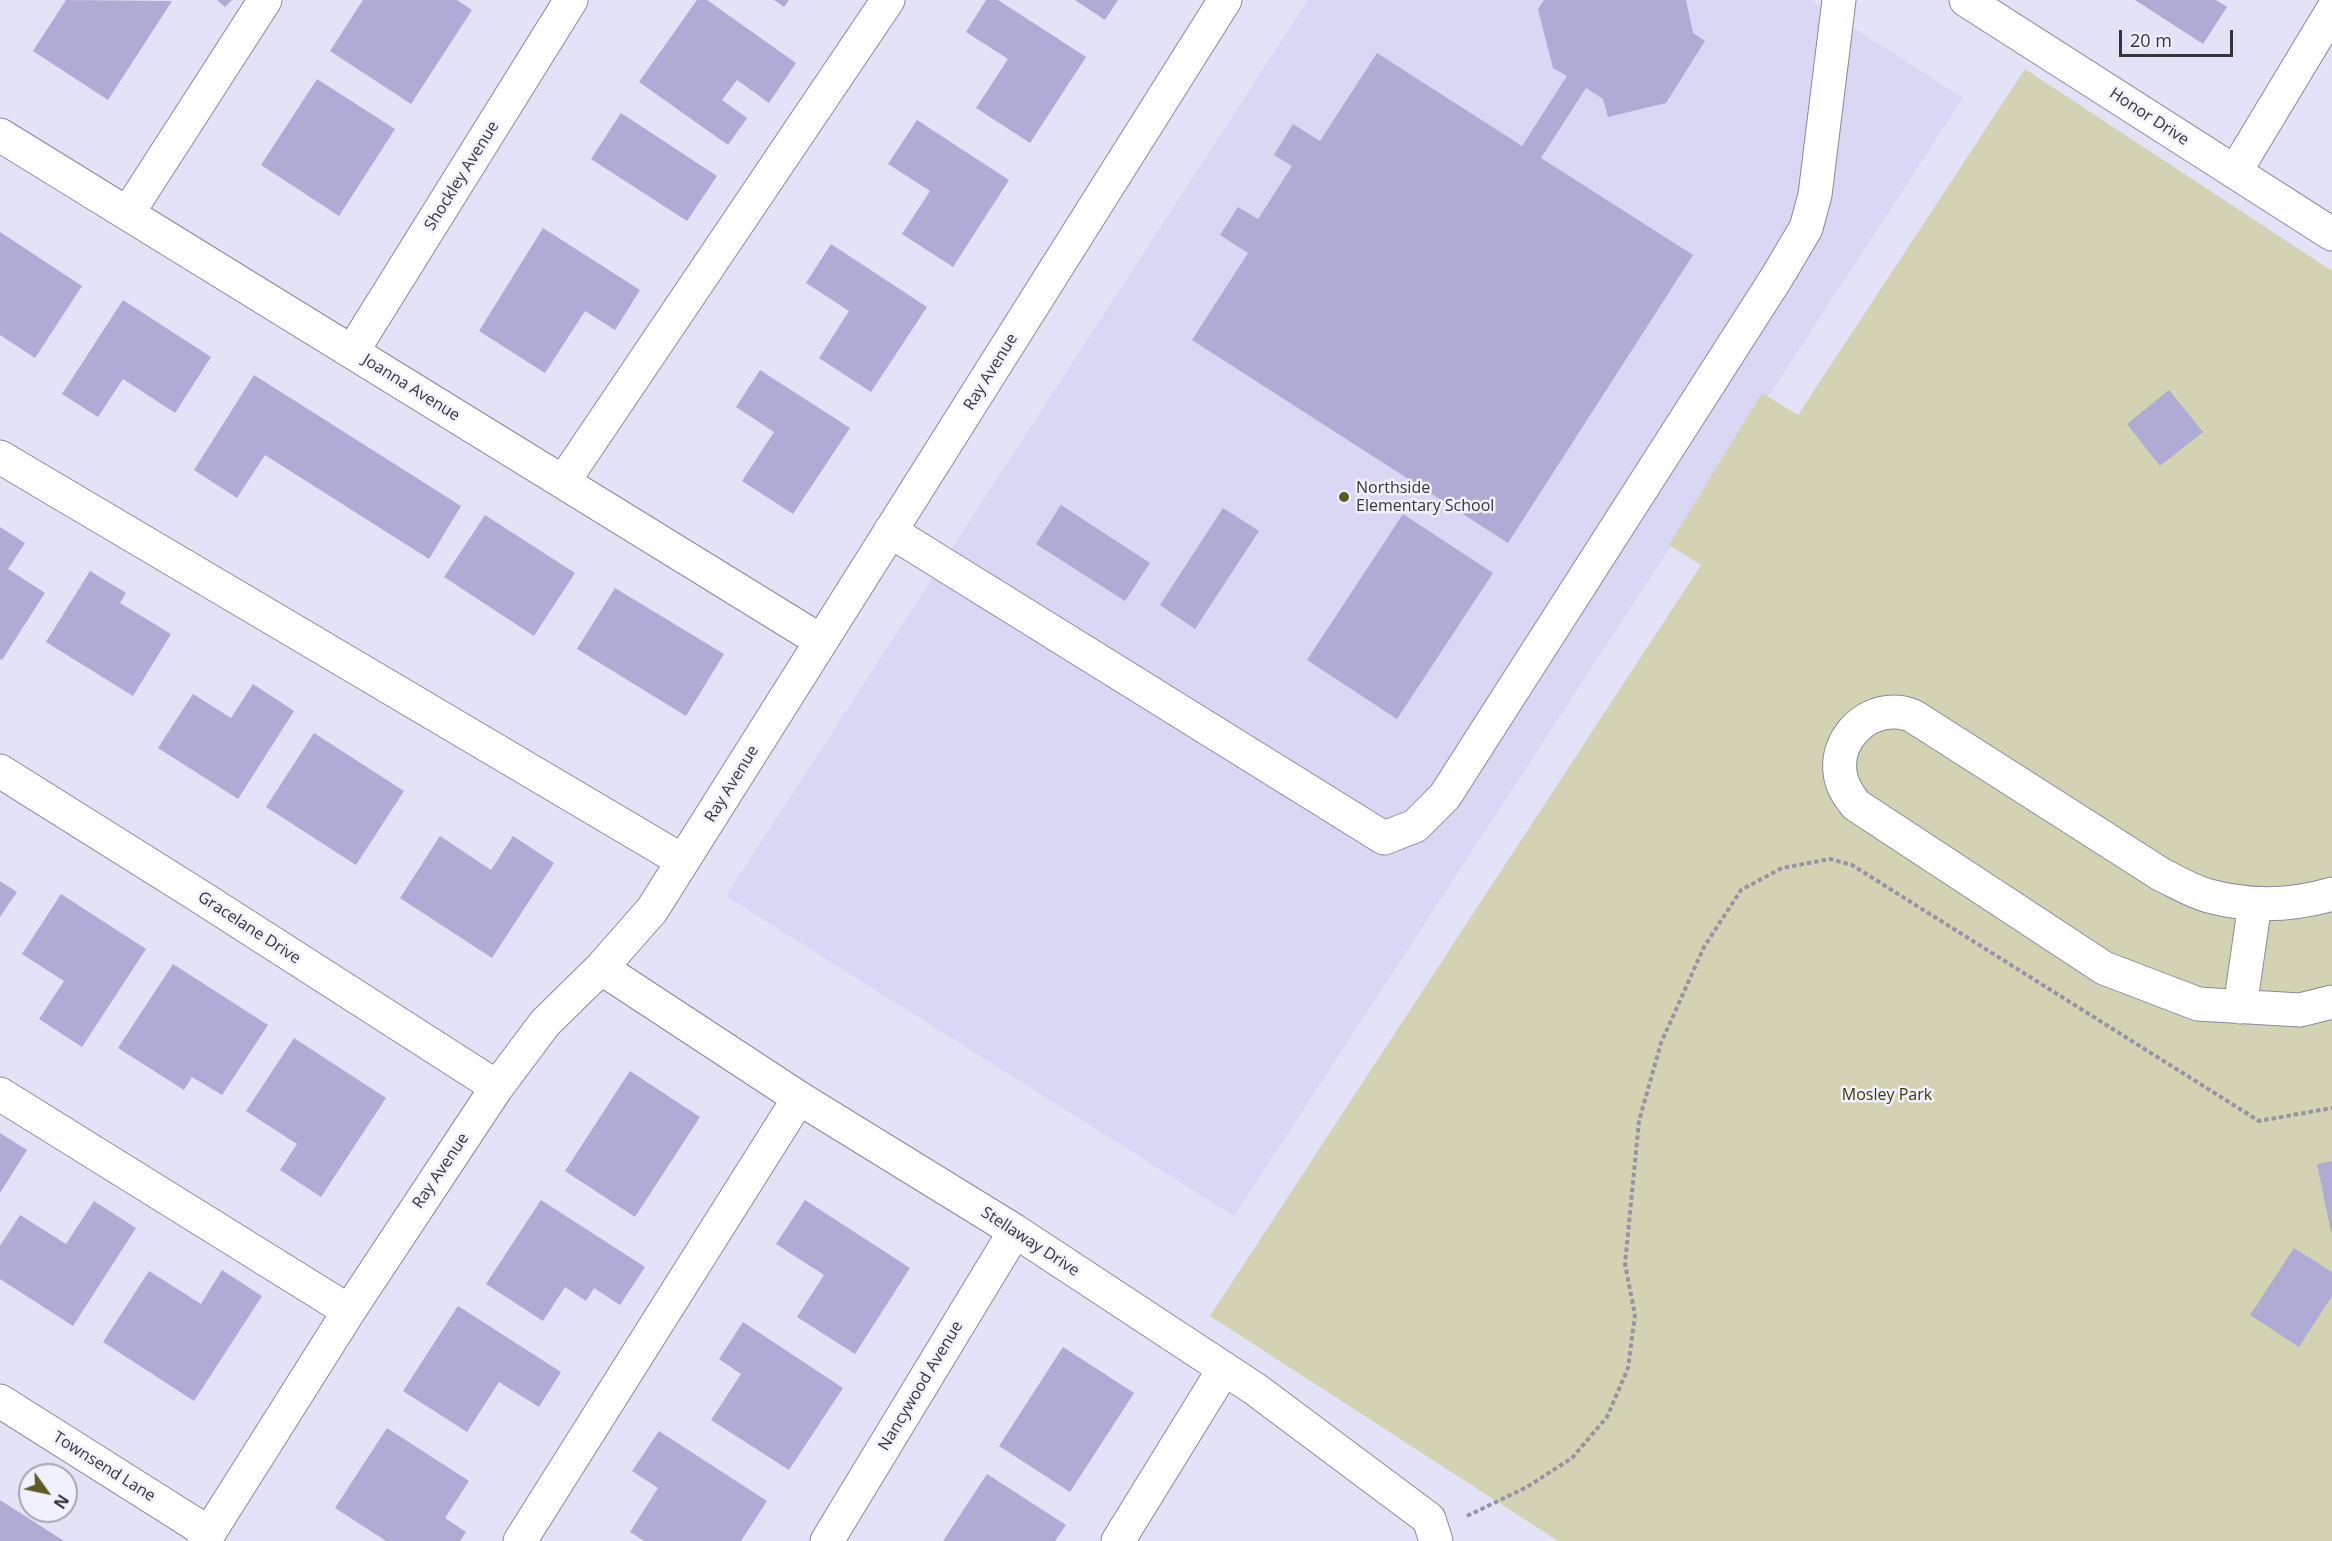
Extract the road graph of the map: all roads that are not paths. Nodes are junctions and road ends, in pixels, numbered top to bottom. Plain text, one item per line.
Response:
1 (265, 0) edge
2 (571, 0) edge
3 (888, 0) edge
4 (1225, 0) edge
5 (1839, 0) edge
6 (1966, 0) edge
7 (2332, 11) edge
8 (0, 135) edge
9 (2235, 172) junction
10 (128, 213) junction
11 (2332, 234) edge
12 (352, 352) junction
13 (0, 457) edge
14 (563, 482) junction
15 (890, 531) junction
16 (821, 641) junction
17 (0, 771) edge
18 (683, 861) junction
19 (2332, 894) edge
20 (2255, 904) junction
21 (601, 968) junction
22 (2332, 1002) edge
23 (2240, 1007) junction
24 (497, 1087) junction
25 (0, 1094) edge
26 (799, 1098) junction
27 (1015, 1231) junction
28 (349, 1311) junction
29 (1224, 1369) junction
30 (0, 1401) edge
31 (1434, 1534) edge
32 (206, 1537) edge
33 (520, 1541) edge
34 (827, 1541) edge
35 (1118, 1541) edge

1 - 10 street
2 - 12 street, Shockley Avenue
3 - 14 street
4 - 15 street, Ray Avenue
5 - 15 street
6 - 9 street, Honor Drive
7 - 9 street
8 - 10 street, Joanna Avenue
9 - 11 street, Honor Drive
10 - 12 street, Joanna Avenue
12 - 14 street, Joanna Avenue
13 - 18 street
14 - 16 street, Joanna Avenue
15 - 16 street, Ray Avenue
16 - 18 street, Ray Avenue
17 - 24 street, Gracelane Drive
18 - 21 street, Ray Avenue
19 - 20 street
20 - 23 street
20 - 23 street
21 - 24 street, Ray Avenue
21 - 26 street, Stellaway Drive
22 - 23 street
24 - 28 street, Ray Avenue
25 - 28 street
26 - 27 street, Stellaway Drive
26 - 33 street
27 - 29 street, Stellaway Drive
27 - 34 street, Nancywood Avenue
28 - 32 street, Ray Avenue
29 - 31 street, Stellaway Drive
29 - 35 street
30 - 32 street, Townsend Lane

